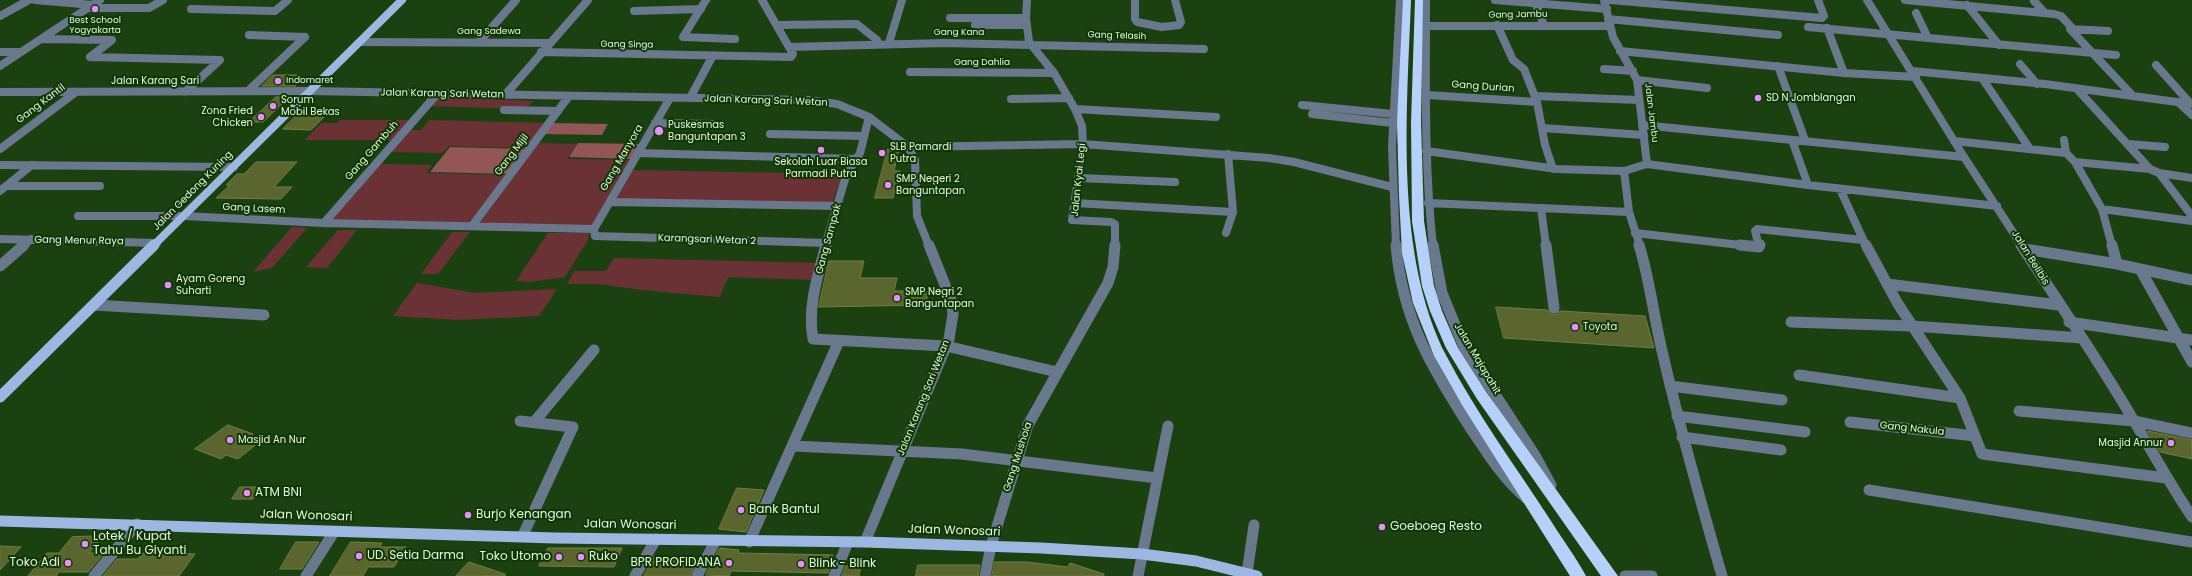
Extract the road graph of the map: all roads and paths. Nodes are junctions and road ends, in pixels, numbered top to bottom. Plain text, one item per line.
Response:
1 (29, 0) edge
2 (35, 0) edge
3 (40, 0) edge
4 (100, 0) edge
5 (163, 0) edge
6 (288, 0) edge
7 (402, 0) edge
8 (516, 0) edge
9 (588, 0) edge
10 (706, 0) edge
11 (762, 0) edge
12 (902, 0) edge
13 (1028, 0) edge
14 (1135, 0) edge
15 (1175, 0) edge
16 (1400, 0) edge
17 (1407, 0) edge
18 (1419, 0) edge
19 (1426, 0) edge
20 (1496, 0) edge
21 (1604, 0) edge
22 (1610, 0) edge
23 (1818, 0) edge
24 (1867, 0) edge
25 (1905, 0) edge
26 (2034, 1) edge
27 (1535, 2) edge
28 (91, 6) junction
29 (1967, 6) junction
30 (700, 9) junction
31 (1607, 9) junction
32 (191, 10) dead end
33 (634, 11) dead end
34 (2044, 12) junction
35 (1916, 13) dead end
36 (0, 16) edge
37 (950, 18) dead end
38 (1026, 22) junction
39 (1609, 23) junction
40 (778, 24) junction
41 (975, 25) dead end
42 (1497, 25) junction
43 (1544, 25) junction
44 (1427, 26) junction
45 (1808, 27) dead end
46 (1827, 28) junction
47 (2073, 29) junction
48 (2108, 31) dead end
49 (1888, 34) junction
50 (249, 35) dead end
51 (1778, 35) dead end
52 (42, 38) junction
53 (1402, 38) junction
54 (1928, 38) junction
55 (735, 39) dead end
56 (361, 42) junction
57 (479, 42) junction
58 (1029, 42) junction
59 (549, 43) junction
60 (878, 43) junction
61 (889, 43) junction
62 (1999, 44) junction
63 (789, 48) junction
64 (1204, 49) dead end
65 (1620, 51) junction
66 (0, 52) edge
67 (21, 52) junction
68 (541, 52) junction
69 (2094, 53) junction
70 (2116, 55) dead end
71 (712, 57) junction
72 (2020, 64) dead end
73 (2156, 65) dead end
74 (0, 66) edge
75 (1778, 66) junction
76 (1604, 69) dead end
77 (1633, 71) junction
78 (910, 72) dead end
79 (1054, 73) junction
80 (1844, 74) junction
81 (1914, 74) junction
82 (1982, 78) junction
83 (1637, 80) junction
84 (2037, 84) junction
85 (1707, 88) dead end
86 (2077, 89) junction
87 (248, 91) junction
88 (310, 91) junction
89 (4, 92) edge
90 (76, 92) junction
91 (185, 92) junction
92 (437, 94) junction
93 (505, 95) junction
94 (1427, 95) junction
95 (2132, 95) junction
96 (569, 96) junction
97 (0, 98) edge
98 (670, 98) junction
99 (690, 98) junction
100 (1069, 98) junction
101 (1012, 99) dead end
102 (1536, 99) junction
103 (1639, 100) junction
104 (2178, 102) junction
105 (1302, 104) dead end
106 (2191, 104) edge
107 (1075, 109) junction
108 (504, 110) dead end
109 (558, 111) junction
110 (1312, 114) dead end
111 (2192, 115) edge
112 (869, 117) junction
113 (1216, 117) dead end
114 (1396, 119) junction
115 (1416, 122) junction
116 (655, 123) junction
117 (713, 124) dead end
118 (1642, 125) junction
119 (1542, 128) junction
120 (770, 134) dead end
121 (1644, 135) junction
122 (864, 136) junction
123 (1792, 140) junction
124 (1805, 140) junction
125 (2064, 140) dead end
126 (1954, 141) junction
127 (1083, 144) junction
128 (2128, 144) junction
129 (2, 146) edge
130 (908, 146) junction
131 (2166, 147) dead end
132 (2030, 149) junction
133 (1426, 151) junction
134 (638, 153) junction
135 (2066, 153) junction
136 (1228, 154) junction
137 (1964, 157) junction
138 (857, 159) junction
139 (2075, 162) junction
140 (1647, 164) junction
141 (0, 165) edge
142 (32, 165) junction
143 (234, 167) junction
144 (1552, 168) junction
145 (2150, 169) junction
146 (1624, 171) junction
147 (2159, 173) junction
148 (1079, 178) junction
149 (2192, 178) edge
150 (1175, 182) dead end
151 (1808, 185) junction
152 (100, 186) dead end
153 (1392, 187) junction
154 (3, 188) edge
155 (1840, 189) junction
156 (610, 202) junction
157 (1075, 203) junction
158 (1428, 203) junction
159 (838, 206) junction
160 (1998, 206) junction
161 (1541, 208) junction
162 (2102, 209) junction
163 (1233, 212) junction
164 (1629, 212) junction
165 (78, 216) dead end
166 (184, 216) junction
167 (2192, 216) edge
168 (2192, 221) edge
169 (324, 223) junction
170 (472, 226) junction
171 (594, 229) junction
172 (1226, 233) dead end
173 (1635, 233) junction
174 (0, 239) edge
175 (31, 239) junction
176 (1863, 240) junction
177 (157, 243) junction
178 (827, 243) junction
179 (2025, 250) junction
180 (2117, 264) junction
181 (0, 266) edge
182 (2140, 269) junction
183 (2192, 280) edge
184 (1886, 284) junction
185 (94, 305) junction
186 (2059, 306) junction
187 (1554, 308) dead end
188 (264, 315) dead end
189 (1791, 322) dead end
190 (2069, 322) junction
191 (1912, 326) junction
192 (2177, 337) junction
193 (2082, 338) junction
194 (2192, 340) edge
195 (839, 341) junction
196 (946, 346) junction
197 (594, 350) dead end
198 (2192, 362) edge
199 (1057, 372) junction
200 (1799, 375) dead end
201 (1670, 386) junction
202 (0, 397) edge
203 (1960, 398) junction
204 (1782, 400) dead end
205 (2019, 411) dead end
206 (1677, 416) junction
207 (520, 421) dead end
208 (535, 421) junction
209 (2134, 421) junction
210 (1850, 422) dead end
211 (1168, 426) dead end
212 (1805, 432) dead end
213 (2192, 433) edge
214 (1975, 436) junction
215 (1682, 437) junction
216 (793, 446) junction
217 (1781, 450) dead end
218 (902, 451) junction
219 (1017, 461) junction
220 (1157, 478) junction
221 (2166, 478) junction
222 (1869, 490) dead end
223 (1530, 502) junction
224 (1560, 503) junction
225 (2192, 517) edge
226 (0, 521) edge
227 (137, 524) junction
228 (1254, 525) dead end
229 (334, 532) junction
230 (522, 535) junction
231 (656, 539) junction
232 (716, 540) junction
233 (749, 542) junction
234 (848, 542) junction
235 (865, 542) junction
236 (2192, 542) edge
237 (991, 546) junction
238 (1142, 554) junction
239 (1252, 575) edge
240 (94, 576) edge
241 (306, 576) edge
242 (635, 576) edge
243 (697, 576) edge
244 (834, 576) edge
245 (985, 576) edge
246 (1138, 576) edge
247 (1578, 576) edge
248 (1610, 576) edge
249 (1625, 576) edge
250 (1652, 576) edge
251 (1722, 576) edge

1 - 36 street
2 - 3 street
3 - 28 street
4 - 28 street
5 - 28 street
6 - 32 street
7 - 56 main road, Jalan Gedong Kuning
8 - 57 street
9 - 59 street
10 - 30 street
11 - 40 street
12 - 61 street
13 - 38 street, Jalan Kyai Legi
14 - 15 street
16 - 53 street
17 - 53 highway
18 - 115 highway, Jalan Majapahit
19 - 44 street
20 - 27 street
21 - 31 street, Jalan Jambu
22 - 23 street
24 - 49 street, Jalan Belibis
25 - 29 street
26 - 34 street
27 - 31 street
27 - 43 street
28 - 52 street
29 - 34 street
29 - 62 street
30 - 33 street
30 - 55 street
31 - 39 street, Jalan Jambu
34 - 47 street
35 - 54 street
37 - 38 street
38 - 41 street
38 - 58 street, Jalan Kyai Legi
39 - 43 street, Gang Jambu
39 - 51 street, Gang Jambu
39 - 65 street, Jalan Jambu
40 - 60 street
40 - 63 street
42 - 43 street, Gang Jambu
42 - 44 street, Gang Jambu
42 - 102 street
44 - 94 street
45 - 46 street
46 - 49 street
46 - 80 street
47 - 48 street
47 - 69 street
49 - 54 street
49 - 81 street, Jalan Belibis
50 - 87 street
52 - 67 street
52 - 91 street
53 - 114 highway
54 - 62 street
56 - 57 street, Gang Sadewa
56 - 88 main road, Jalan Gedong Kuning
57 - 59 street, Gang Sadewa
58 - 61 street, Gang Kana
58 - 64 street, Gang Telasih
58 - 79 street, Jalan Kyai Legi
59 - 68 street
60 - 61 street, Gang Kana
60 - 63 street, Gang Kana
62 - 69 street
63 - 71 street, Gang Singa
65 - 75 street
65 - 77 street, Jalan Jambu
66 - 67 street
67 - 74 street
68 - 71 street, Gang Singa
68 - 93 street
69 - 70 street
69 - 95 street
71 - 99 street
72 - 84 street
73 - 106 street
75 - 80 street
75 - 124 street
76 - 77 street
77 - 83 street, Jalan Jambu
78 - 79 street, Gang Dahlia
79 - 100 street, Jalan Kyai Legi
80 - 81 street
81 - 82 street
81 - 126 street, Jalan Belibis
82 - 84 street
82 - 132 street
83 - 85 street
83 - 103 street, Jalan Jambu
84 - 86 street
86 - 95 street
86 - 128 street
87 - 88 street, Jalan Karang Sari
87 - 91 street, Jalan Karang Sari
88 - 92 street, Jalan Karang Sari Wetan
88 - 143 main road, Jalan Gedong Kuning
89 - 90 street, Jalan Karang Sari
89 - 97 street
90 - 91 street, Jalan Karang Sari
90 - 129 street, Gang Kantil
92 - 93 street, Jalan Karang Sari Wetan
92 - 169 street, Gang Gambuh
93 - 96 street, Jalan Karang Sari Wetan
94 - 102 street, Gang Durian
94 - 133 street
95 - 104 street
96 - 98 street, Jalan Karang Sari Wetan
96 - 109 street, Gang Mijil
98 - 99 street, Jalan Karang Sari Wetan
98 - 116 street, Gang Manyora
99 - 112 street, Jalan Karang Sari Wetan
100 - 101 street
100 - 107 street, Jalan Kyai Legi
102 - 103 street, Gang Durian
102 - 119 street
103 - 118 street, Jalan Jambu
104 - 106 street
104 - 111 street
105 - 114 street
107 - 113 street
107 - 127 street, Jalan Kyai Legi
108 - 109 street
109 - 170 street, Gang Mijil
110 - 114 street
112 - 122 street, Gang Sampak
112 - 130 street, Jalan Karang Sari Wetan
114 - 115 highway
114 - 153 street
114 - 223 highway
115 - 224 highway, Jalan Majapahit
116 - 117 street
116 - 134 street, Gang Manyora
118 - 121 street, Jalan Jambu
118 - 123 street
119 - 121 street
119 - 144 street
120 - 122 street
121 - 140 street, Jalan Jambu
122 - 138 street, Gang Sampak
123 - 124 street
123 - 151 street
124 - 137 street
125 - 135 street
126 - 132 street
126 - 137 street, Jalan Belibis
127 - 130 street
127 - 136 street
127 - 148 street, Jalan Kyai Legi
128 - 131 street
128 - 145 street
130 - 196 street, Jalan Karang Sari Wetan
132 - 135 street
133 - 144 street
133 - 158 street
134 - 138 street
134 - 156 street, Gang Manyora
135 - 139 street
136 - 153 street
136 - 163 street
137 - 160 street, Jalan Belibis
138 - 159 street, Gang Sampak
139 - 145 street
139 - 162 street
140 - 146 street
140 - 151 street
141 - 142 street
142 - 143 street
142 - 154 street
143 - 166 main road, Jalan Gedong Kuning
144 - 146 street
145 - 147 street
146 - 164 street
147 - 149 street
147 - 167 street
148 - 150 street
148 - 157 street, Jalan Kyai Legi
151 - 155 street
152 - 154 street
153 - 223 street
155 - 160 street
155 - 176 street
156 - 159 street
156 - 171 street, Gang Manyora
157 - 163 street
157 - 199 street, Jalan Kyai Legi
158 - 161 street
158 - 224 street
159 - 178 street, Gang Sampak
160 - 179 street, Jalan Belibis
161 - 164 street
161 - 187 street
162 - 168 street
162 - 180 street
163 - 172 street
164 - 173 street
165 - 166 street, Gang Lasem
166 - 169 street, Gang Lasem
166 - 177 main road, Jalan Gedong Kuning
169 - 170 street, Gang Lasem
170 - 171 street, Gang Lasem
171 - 178 street, Karangsari Wetan 2
173 - 176 street
173 - 201 street
174 - 175 street, Gang Menur Raya
175 - 177 street, Gang Menur Raya
175 - 181 street
176 - 184 street
177 - 185 main road, Jalan Gedong Kuning
178 - 195 street, Gang Sampak
179 - 180 street
179 - 186 street, Jalan Belibis
180 - 182 street
182 - 183 street
182 - 192 street
184 - 186 street
184 - 191 street
185 - 188 street
185 - 202 main road, Jalan Gedong Kuning
186 - 190 street, Jalan Belibis
189 - 191 street
190 - 192 street
190 - 193 street, Jalan Belibis
191 - 193 street
191 - 203 street
192 - 194 street
192 - 198 street
193 - 209 street, Jalan Belibis
195 - 196 street, Gang Sampak
195 - 216 street
196 - 199 street, Gang Sampak
196 - 218 street, Jalan Karang Sari Wetan
197 - 208 street
199 - 219 street, Gang Mushola
200 - 203 street
201 - 204 street
201 - 206 street
203 - 214 street
205 - 209 street
206 - 212 street
206 - 215 street
207 - 208 street
208 - 230 street
209 - 213 street
209 - 221 street, Jalan Belibis
210 - 214 street, Gang Nakula
211 - 220 street
214 - 221 street
215 - 217 street
215 - 251 street
216 - 218 street
216 - 233 street
218 - 219 street
218 - 235 street, Jalan Karang Sari Wetan
219 - 220 street
219 - 237 street, Gang Mushola
220 - 238 street
221 - 225 street, Jalan Belibis
222 - 236 street
223 - 247 highway
224 - 248 highway, Jalan Majapahit
226 - 227 main road, Jalan Wonosari
227 - 229 main road, Jalan Wonosari
227 - 240 street
228 - 239 street
229 - 230 main road, Jalan Wonosari
229 - 241 street
230 - 231 main road, Jalan Wonosari
231 - 232 main road, Jalan Wonosari
231 - 242 street
232 - 233 main road, Jalan Wonosari
232 - 243 street
233 - 234 main road, Jalan Wonosari
234 - 235 main road, Jalan Wonosari
234 - 244 street
235 - 237 main road, Jalan Wonosari
237 - 238 main road, Jalan Wonosari
237 - 245 street, Gang Mushola
238 - 239 main road, Jalan Wonosari
238 - 246 street
249 - 250 street

